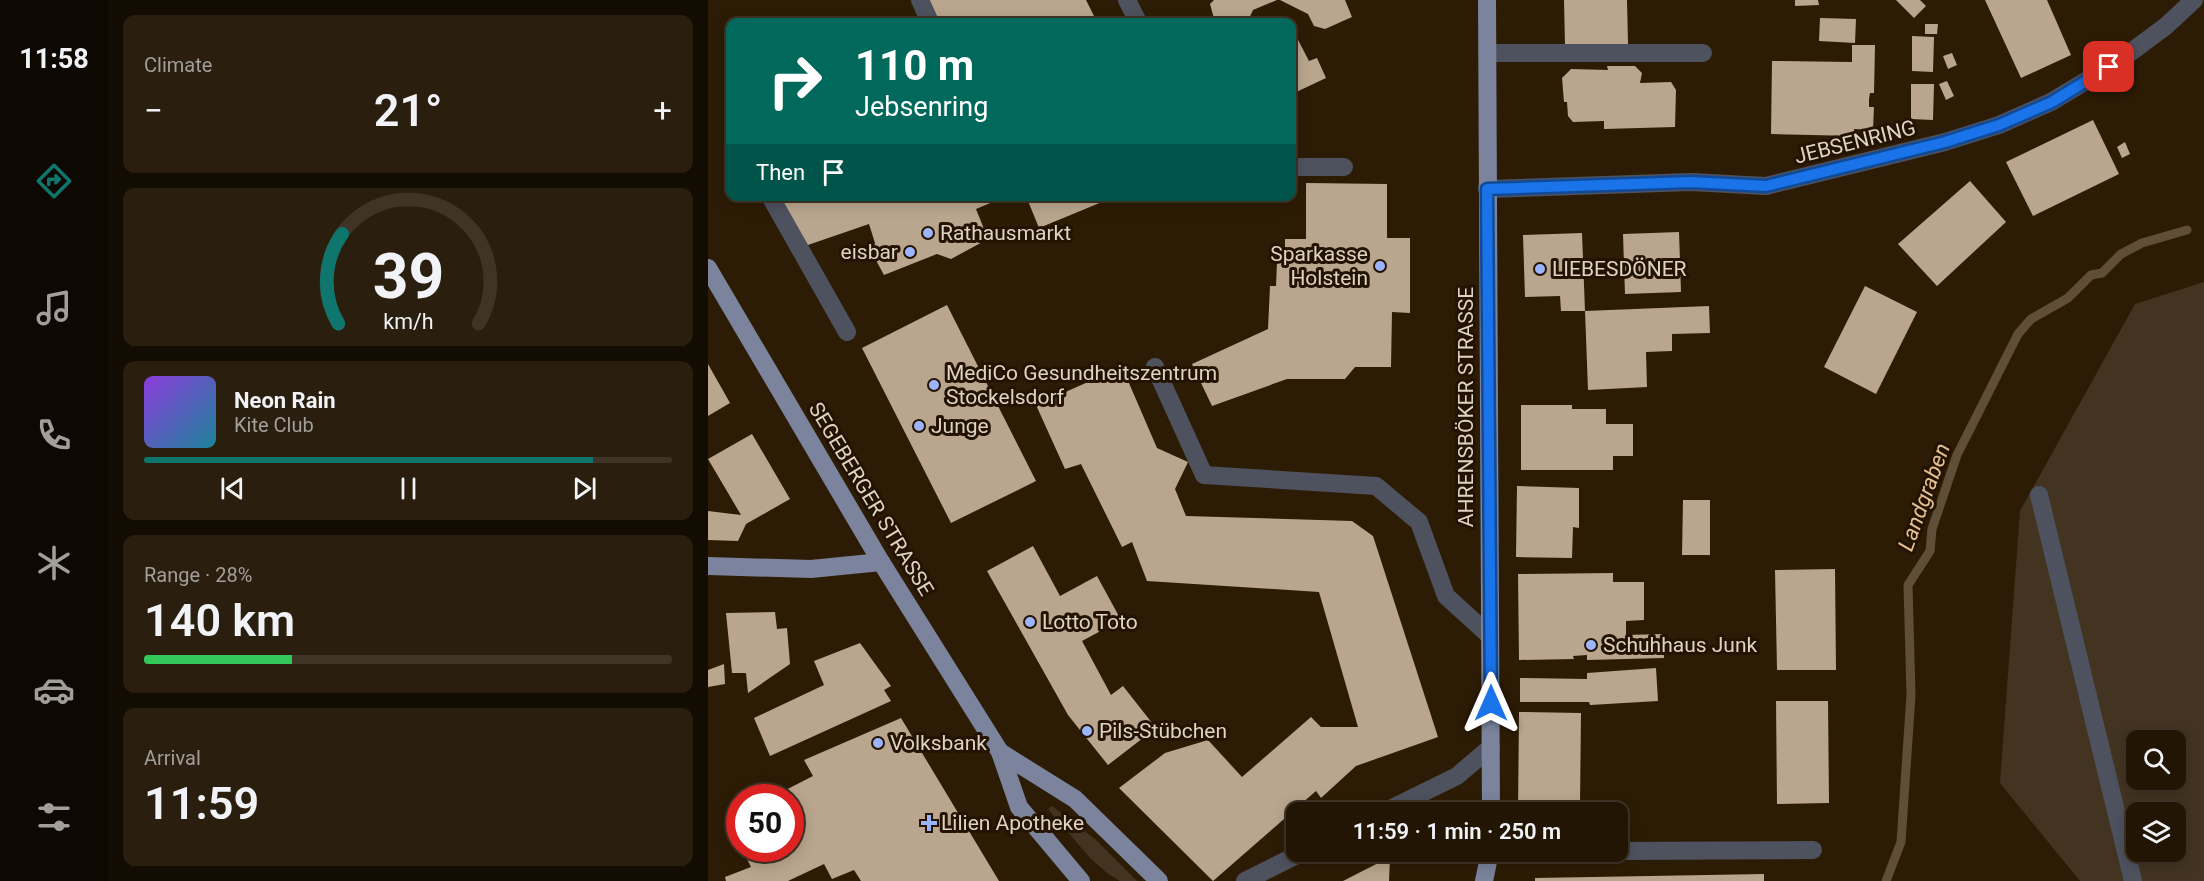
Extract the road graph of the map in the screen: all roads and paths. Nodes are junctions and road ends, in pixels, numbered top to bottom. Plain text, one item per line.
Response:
1 (920, 0) edge
2 (1127, 0) edge
3 (1487, 0) edge
4 (2194, 0) edge
5 (928, 18) edge
6 (1136, 18) edge
7 (1488, 53) junction
8 (1703, 53) dead end
9 (1296, 167) edge
10 (1344, 167) dead end
11 (1487, 189) junction
12 (773, 201) edge
13 (708, 268) edge
14 (847, 332) dead end
15 (1155, 367) dead end
16 (2039, 495) dead end
17 (881, 562) junction
18 (708, 566) edge
19 (1490, 636) junction
20 (1491, 747) junction
21 (1000, 752) junction
22 (1404, 802) edge
23 (1491, 802) edge
24 (1813, 850) dead end
25 (1628, 851) edge
26 (1286, 861) edge
27 (1489, 862) edge
28 (1494, 862) edge
29 (1081, 881) edge
30 (1159, 881) edge
31 (1245, 881) edge
32 (1484, 881) edge
33 (1497, 881) edge
34 (2133, 881) edge

1 - 5 street
2 - 6 street
3 - 7 main road, AHRENSBÖKER STRASSE
4 - 11 street, JEBSENRING
7 - 8 street
7 - 11 main road, AHRENSBÖKER STRASSE
9 - 10 street
11 - 19 main road, AHRENSBÖKER STRASSE
12 - 14 street
13 - 17 main road, SEGEBERGER STRASSE
15 - 19 street
16 - 34 street
17 - 18 main road
17 - 21 main road, SEGEBERGER STRASSE
19 - 20 main road, AHRENSBÖKER STRASSE
20 - 22 street
20 - 23 main road, AHRENSBÖKER STRASSE
21 - 29 main road, SEGEBERGER STRASSE
21 - 30 main road, SEGEBERGER STRASSE
24 - 25 street
26 - 31 street
27 - 32 main road
28 - 33 main road

